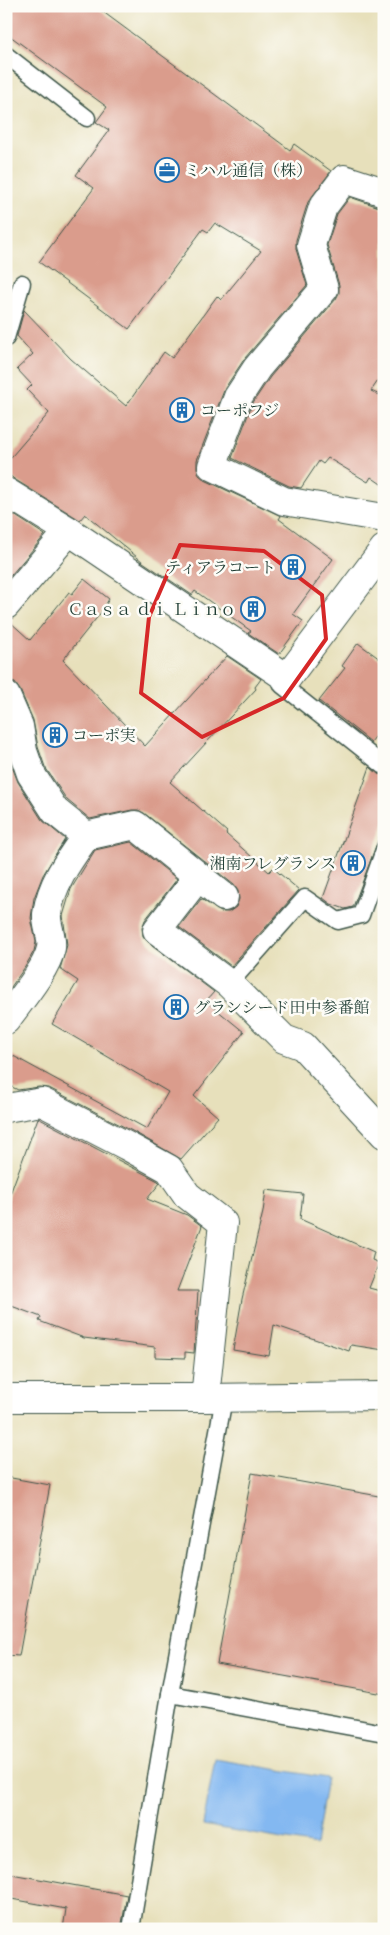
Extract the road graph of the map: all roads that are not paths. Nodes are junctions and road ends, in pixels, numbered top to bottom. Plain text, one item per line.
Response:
1 (6, 55) edge
2 (87, 118) dead end
3 (384, 192) edge
4 (22, 284) dead end
5 (6, 338) edge
6 (6, 492) edge
7 (384, 518) edge
8 (69, 531) junction
9 (384, 549) edge
10 (6, 605) edge
11 (287, 678) junction
12 (6, 696) edge
13 (384, 766) edge
14 (86, 836) junction
15 (384, 850) edge
16 (198, 877) junction
17 (224, 897) dead end
18 (229, 984) junction
19 (6, 1020) edge
20 (6, 1108) edge
21 (384, 1134) edge
22 (384, 1396) edge
23 (6, 1398) edge
24 (214, 1398) junction
25 (170, 1694) junction
26 (384, 1733) edge
27 (131, 1929) edge

1 - 2 lane
3 - 7 street
4 - 5 lane
6 - 8 street
8 - 10 street
8 - 11 street
9 - 11 street
11 - 13 lane
12 - 14 street
14 - 16 street
14 - 19 street
15 - 18 lane
16 - 17 street
16 - 18 street
18 - 21 street
20 - 24 street
22 - 24 street
23 - 24 street
24 - 25 lane
25 - 26 lane
25 - 27 lane

